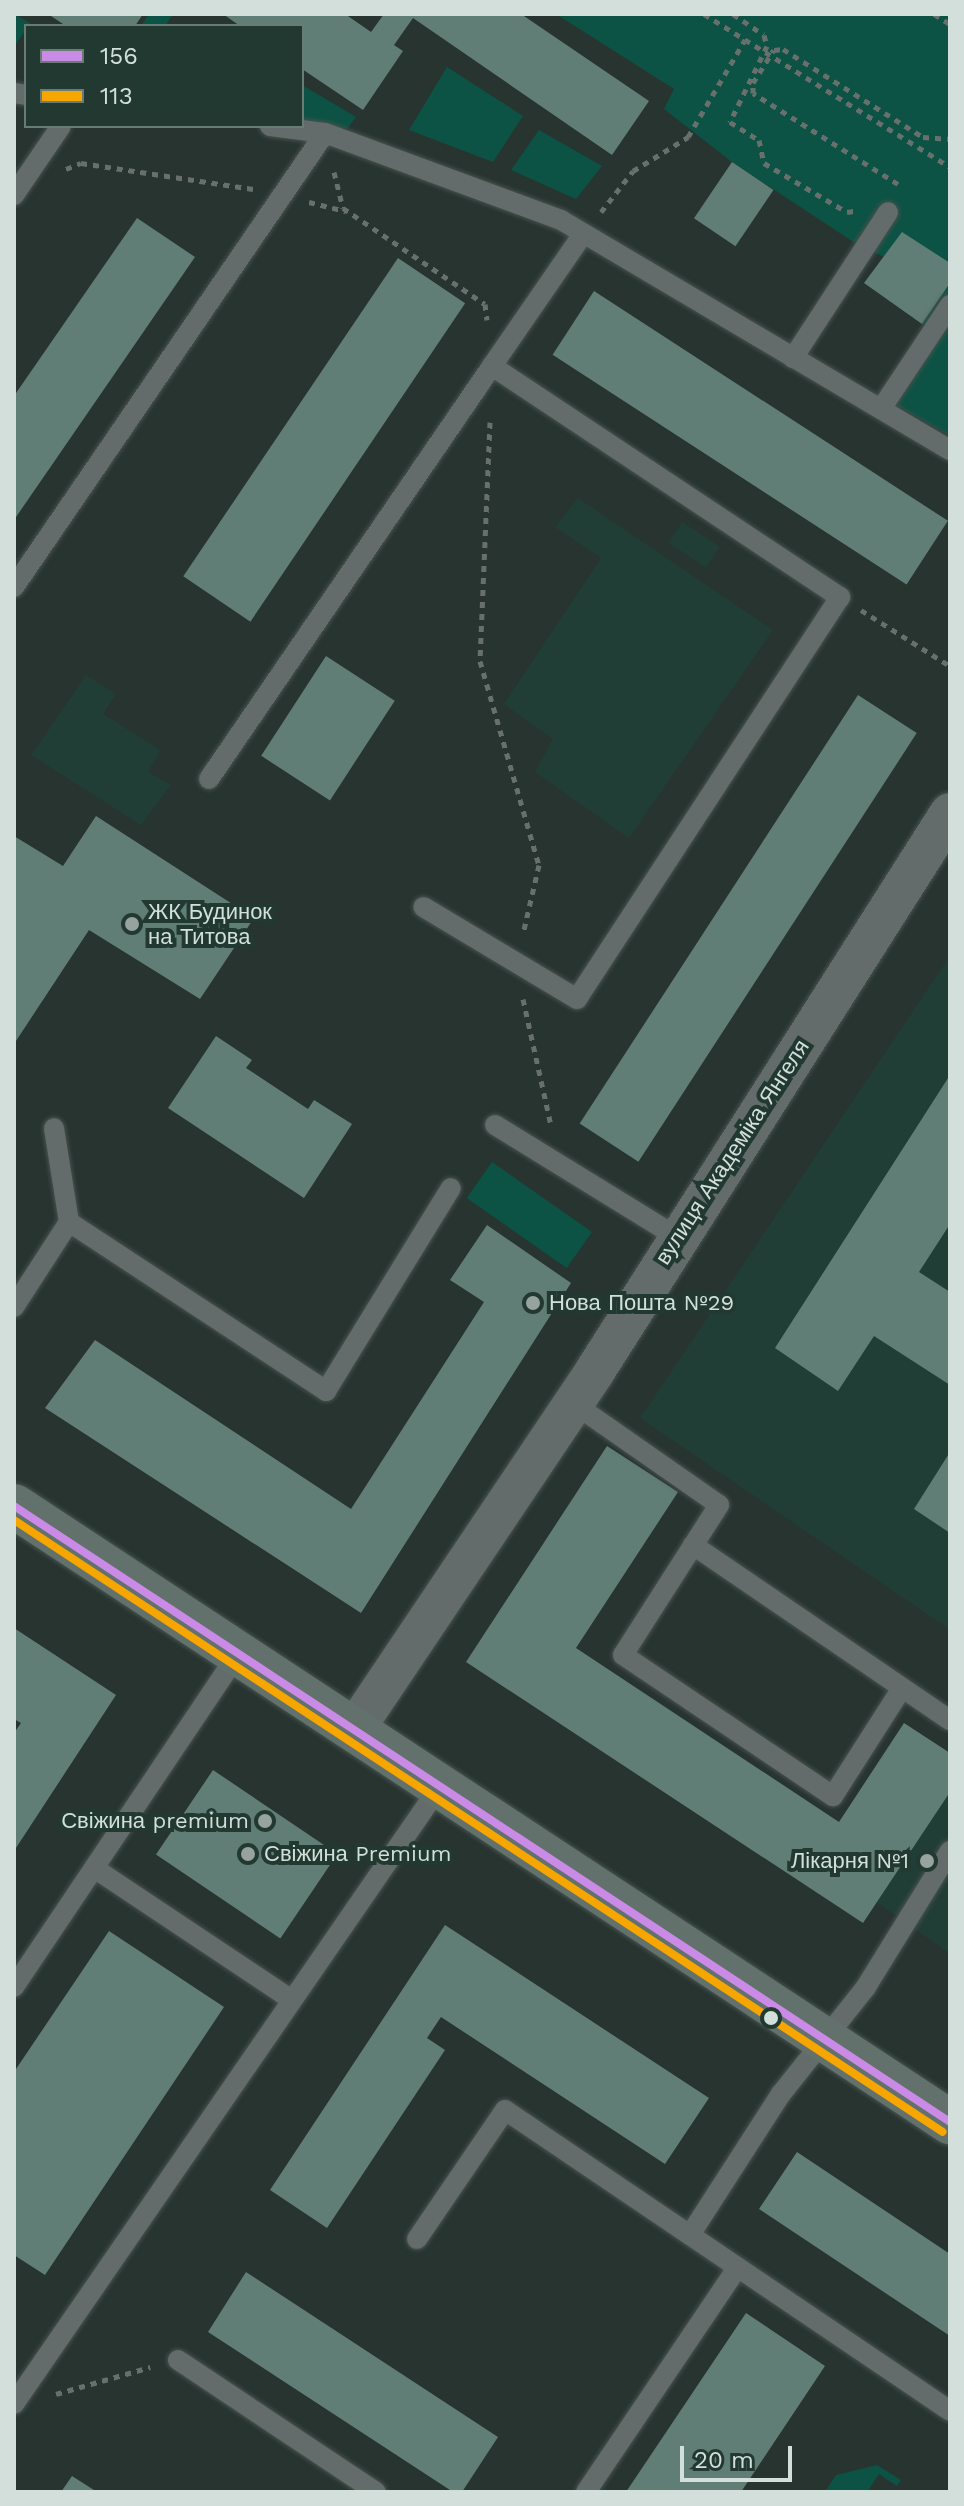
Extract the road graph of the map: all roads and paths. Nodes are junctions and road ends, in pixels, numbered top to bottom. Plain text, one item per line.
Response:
1 (704, 14) edge
2 (733, 14) edge
3 (934, 14) edge
4 (950, 24) edge
5 (745, 40) junction
6 (766, 54) junction
7 (60, 128) edge
8 (286, 128) edge
9 (325, 133) junction
10 (950, 139) edge
11 (950, 167) edge
12 (15, 193) edge
13 (282, 195) junction
14 (890, 203) joint
15 (859, 204) dead end
16 (348, 211) dead end
17 (583, 234) junction
18 (950, 305) edge
19 (793, 358) junction
20 (492, 366) junction
21 (881, 409) junction
22 (950, 450) edge
23 (14, 587) edge
24 (840, 597) junction
25 (480, 661) dead end
26 (950, 666) edge
27 (209, 779) dead end
28 (947, 824) edge
29 (423, 907) dead end
30 (517, 963) junction
31 (495, 1125) dead end
32 (54, 1128) dead end
33 (562, 1165) junction
34 (451, 1188) dead end
35 (69, 1222) junction
36 (677, 1237) junction
37 (14, 1307) edge
38 (573, 1403) junction
39 (14, 1506) edge
40 (693, 1545) junction
41 (239, 1652) junction
42 (902, 1688) junction
43 (950, 1720) edge
44 (354, 1730) junction
45 (440, 1786) junction
46 (950, 1851) edge
47 (94, 1868) junction
48 (14, 1987) edge
49 (292, 2000) junction
50 (822, 2038) junction
51 (950, 2122) edge
52 (690, 2235) junction
53 (417, 2239) dead end
54 (736, 2270) junction
55 (178, 2360) joint
56 (44, 2397) dead end
57 (14, 2404) edge
58 (950, 2411) edge
59 (376, 2492) edge
60 (586, 2492) edge

1 - 5 path
2 - 6 path
3 - 4 path
5 - 6 path
5 - 17 path
6 - 10 path
6 - 11 path
6 - 14 path
6 - 15 path
7 - 12 lane
8 - 9 lane
9 - 13 lane
9 - 17 lane
12 - 13 path
13 - 16 path
13 - 23 lane
14 - 19 lane
17 - 19 lane
17 - 20 lane
18 - 21 lane
19 - 21 lane
20 - 24 lane
20 - 27 lane
21 - 22 lane
24 - 26 path
24 - 30 lane
25 - 30 path
28 - 36 street, вулиця Академіка Янгеля
29 - 30 lane
30 - 33 path
31 - 33 lane
32 - 35 lane
33 - 36 lane
34 - 35 lane
35 - 37 lane
36 - 38 street, вулиця Академіка Янгеля
38 - 40 lane
38 - 44 street, вулиця Академіка Янгеля
39 - 41 main road
40 - 42 lane
40 - 42 lane
41 - 44 main road
41 - 47 lane
42 - 43 lane
44 - 45 main road
45 - 49 lane
45 - 50 main road
46 - 50 lane
47 - 48 lane
47 - 49 lane
49 - 57 lane
50 - 51 main road
50 - 52 lane
52 - 53 lane
52 - 54 lane
54 - 58 lane
54 - 60 lane
55 - 56 path
55 - 59 lane

